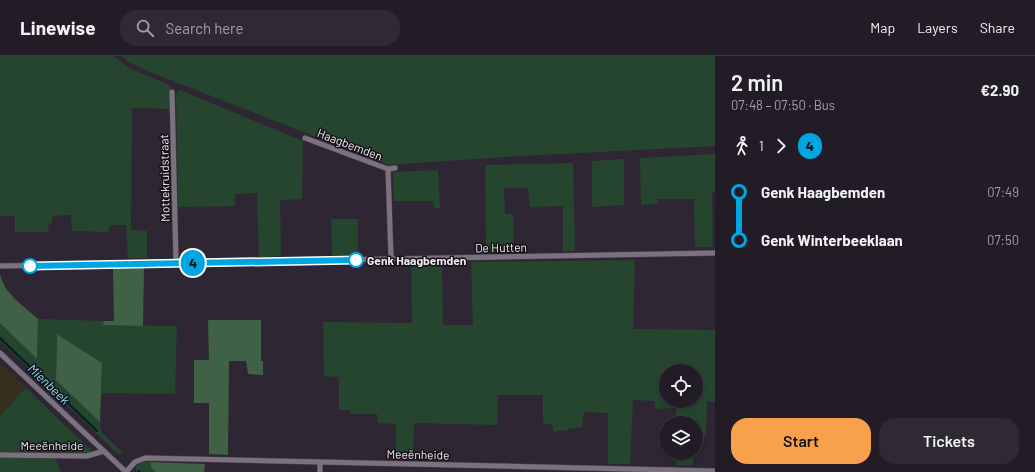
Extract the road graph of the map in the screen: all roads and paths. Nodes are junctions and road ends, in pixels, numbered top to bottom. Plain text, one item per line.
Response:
1 (172, 92) dead end
2 (305, 138) dead end
3 (395, 168) dead end
4 (388, 169) junction
5 (715, 253) edge
6 (391, 258) junction
7 (176, 264) junction
8 (0, 266) edge
9 (0, 353) edge
10 (104, 451) junction
11 (0, 455) edge
12 (320, 462) junction
13 (715, 471) edge
14 (126, 472) edge
15 (320, 472) edge

1 - 7 street, Mottekruidstraat
2 - 4 street, Haagbemden
3 - 4 street, Haagbemden
4 - 6 street, Haagbemden
5 - 6 street, De Hutten
6 - 7 street, De Hutten
7 - 8 street, De Hutten
9 - 10 street
10 - 11 street, Meeënheide
10 - 14 street
12 - 13 street, Meeënheide
12 - 14 street, Meeënheide
12 - 15 street

